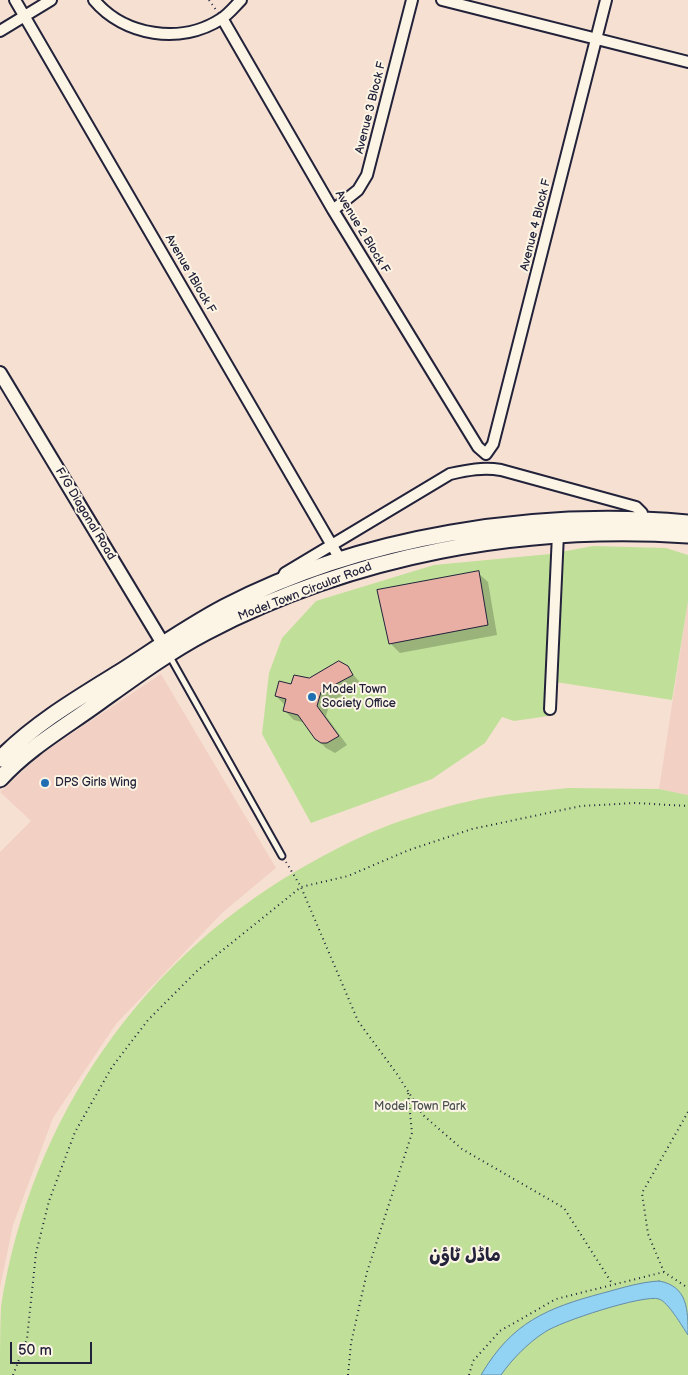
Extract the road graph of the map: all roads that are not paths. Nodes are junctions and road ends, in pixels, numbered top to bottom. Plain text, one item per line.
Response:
1 (15, 0) edge
2 (51, 0) edge
3 (94, 0) edge
4 (241, 0) edge
5 (412, 0) edge
6 (442, 0) edge
7 (606, 0) edge
8 (25, 16) junction
9 (222, 18) junction
10 (0, 31) edge
11 (597, 38) junction
12 (688, 62) edge
13 (334, 210) junction
14 (0, 373) edge
15 (486, 454) junction
16 (486, 468) junction
17 (641, 519) junction
18 (688, 523) edge
19 (558, 534) junction
20 (688, 535) edge
21 (332, 543) junction
22 (341, 561) junction
23 (283, 589) junction
24 (167, 649) junction
25 (550, 709) dead end
26 (3, 760) edge
27 (0, 779) edge
28 (282, 856) road end

1 - 8 street, Avenue 1Block F
2 - 8 street
3 - 9 street
4 - 9 street
5 - 13 street, Avenue 3 Block F
6 - 11 street
7 - 11 street, Avenue 4 Block F
8 - 10 street
8 - 21 street, Avenue 1Block F
9 - 13 street, Avenue 2 Block F
11 - 12 street
11 - 15 street, Avenue 4 Block F
13 - 15 street, Avenue 2 Block F
14 - 24 street, F/G Diagonal Road
15 - 16 street
16 - 17 street
16 - 21 street
17 - 18 main road, Model Town Circular Road
17 - 22 main road, Model Town Circular Road
19 - 20 main road, Model Town Circular Road
19 - 23 main road, Model Town Circular Road
19 - 25 street
21 - 22 street, Avenue 1Block F
21 - 23 street
22 - 23 main road, Model Town Circular Road
23 - 24 main road, Model Town Circular Road
24 - 26 main road, Model Town Circular Road
24 - 28 lane
26 - 27 main road, Model Town Circular Road

